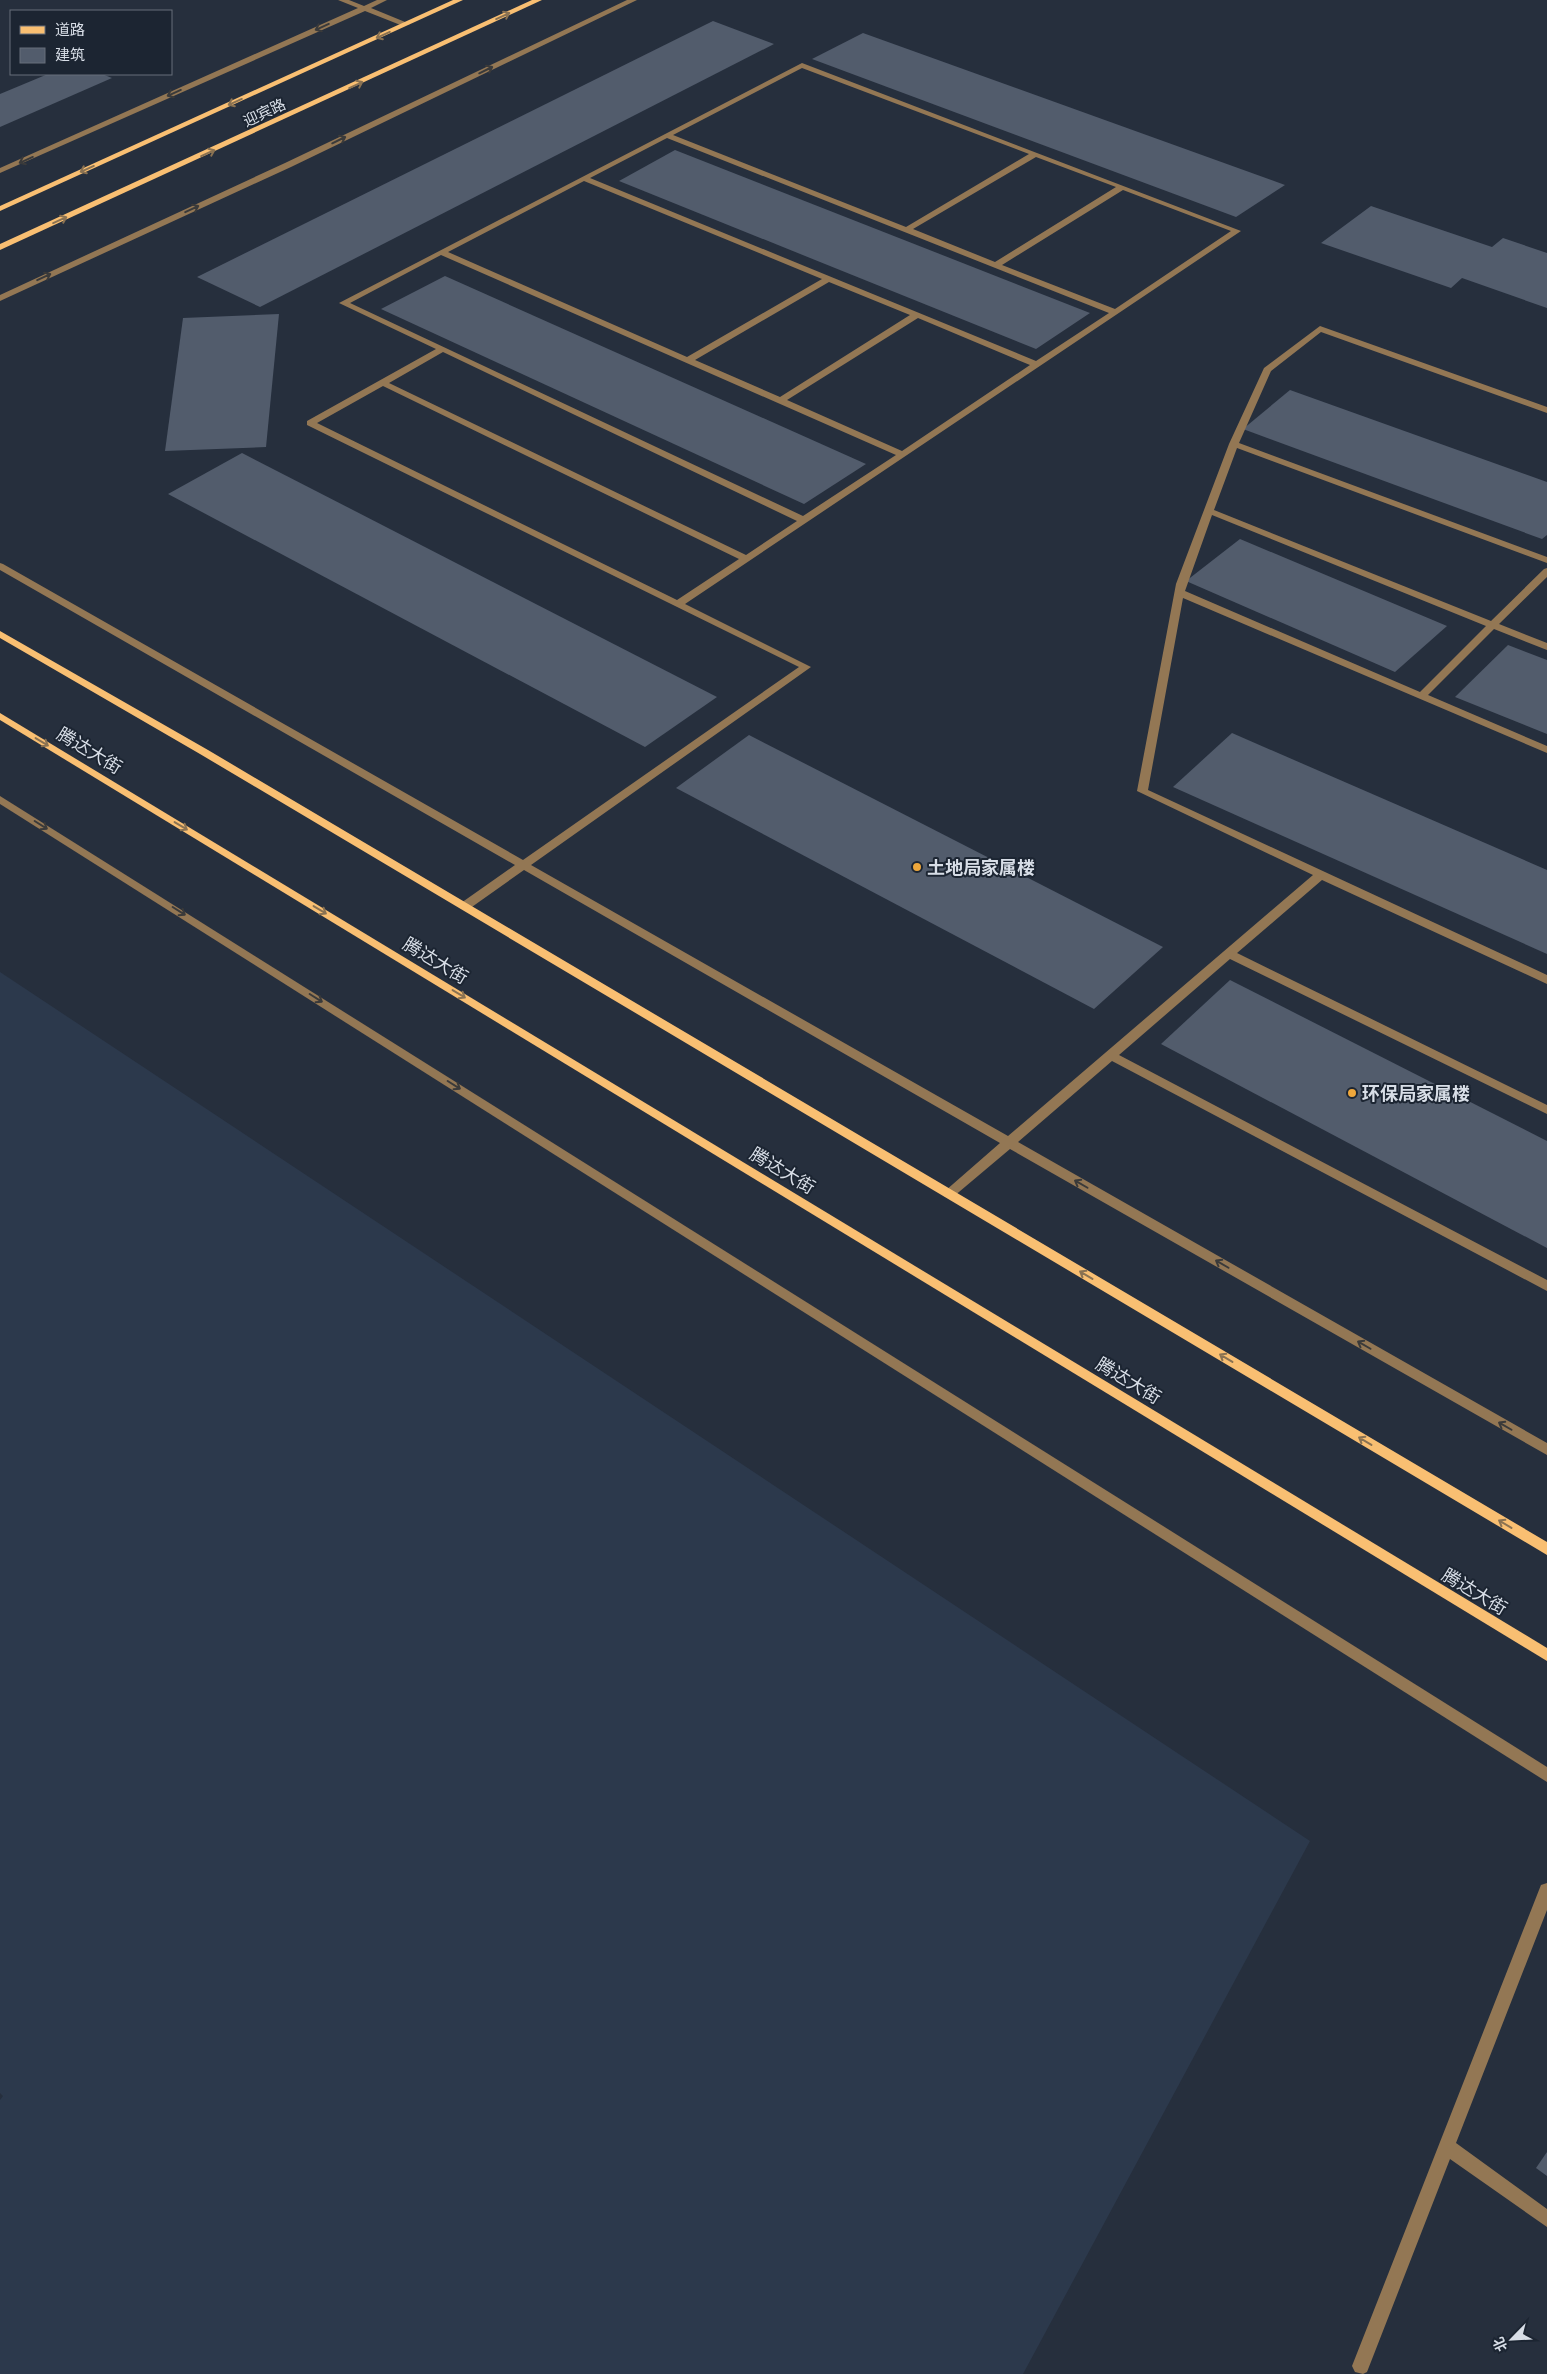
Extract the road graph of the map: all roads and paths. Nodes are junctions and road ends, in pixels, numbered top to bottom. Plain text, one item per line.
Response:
1 (342, 0) edge
2 (383, 0) edge
3 (459, 0) edge
4 (538, 0) edge
5 (633, 0) edge
6 (364, 8) junction
7 (406, 24) junction
8 (666, 135) junction
9 (1035, 154) junction
10 (0, 171) edge
11 (583, 178) junction
12 (1122, 187) junction
13 (0, 209) edge
14 (906, 230) junction
15 (0, 248) edge
16 (441, 252) junction
17 (996, 265) junction
18 (828, 279) junction
19 (0, 298) edge
20 (1115, 312) junction
21 (917, 316) junction
22 (443, 350) junction
23 (688, 360) junction
24 (1036, 364) junction
25 (383, 383) junction
26 (780, 401) junction
27 (1547, 410) edge
28 (1234, 444) junction
29 (902, 454) junction
30 (1209, 511) junction
31 (803, 520) junction
32 (745, 558) junction
33 (1547, 560) edge
34 (0, 566) edge
35 (1547, 571) edge
36 (1180, 593) junction
37 (678, 604) junction
38 (1493, 626) junction
39 (0, 634) edge
40 (1547, 647) edge
41 (1422, 696) junction
42 (0, 716) edge
43 (1547, 750) edge
44 (0, 799) edge
45 (523, 866) junction
46 (1322, 874) junction
47 (466, 906) junction
48 (1230, 954) junction
49 (1547, 980) edge
50 (1112, 1056) junction
51 (1547, 1110) edge
52 (1010, 1143) junction
53 (949, 1194) junction
54 (1547, 1286) edge
55 (1547, 1450) edge
56 (1547, 1549) edge
57 (1547, 1655) edge
58 (1547, 1775) edge
59 (1547, 1890) edge
60 (1446, 2146) junction
61 (1547, 2219) edge
62 (1361, 2366) dead end

1 - 6 street
2 - 6 street
3 - 7 main road, 迎宾路
15 -> 4 main road, 迎宾路
19 -> 5 street
6 - 7 street
6 -> 10 street
7 -> 13 main road, 迎宾路
8 - 9 street
8 - 11 street
8 - 14 street
9 - 12 street
9 - 14 street
11 - 16 street
11 - 18 street
12 - 17 street
12 - 20 street
14 - 17 street
16 - 22 street
16 - 23 street
17 - 20 street
18 - 21 street
18 - 23 street
20 - 24 street
21 - 24 street
21 - 26 street
22 - 25 street
22 - 31 street
23 - 26 street
24 - 29 street
25 - 32 street
25 - 37 street
26 - 29 street
27 - 28 street
28 - 30 street
28 - 33 street
29 - 31 street
30 - 36 street
30 - 38 street
31 - 32 street
32 - 37 street
34 - 45 street
35 - 38 street
36 - 41 street
36 - 46 street
37 - 45 street
38 - 40 street
38 - 41 street
39 - 47 main road
41 - 43 street
42 -> 57 main road, 腾达大街
44 -> 58 street
45 - 47 street
45 - 52 street
46 - 48 street
46 - 49 street
47 - 53 main road
48 - 50 street
48 - 51 street
50 - 52 street
50 - 54 street
52 - 53 street
55 -> 52 street
56 -> 53 main road
59 - 60 street
60 - 61 street
60 - 62 street

